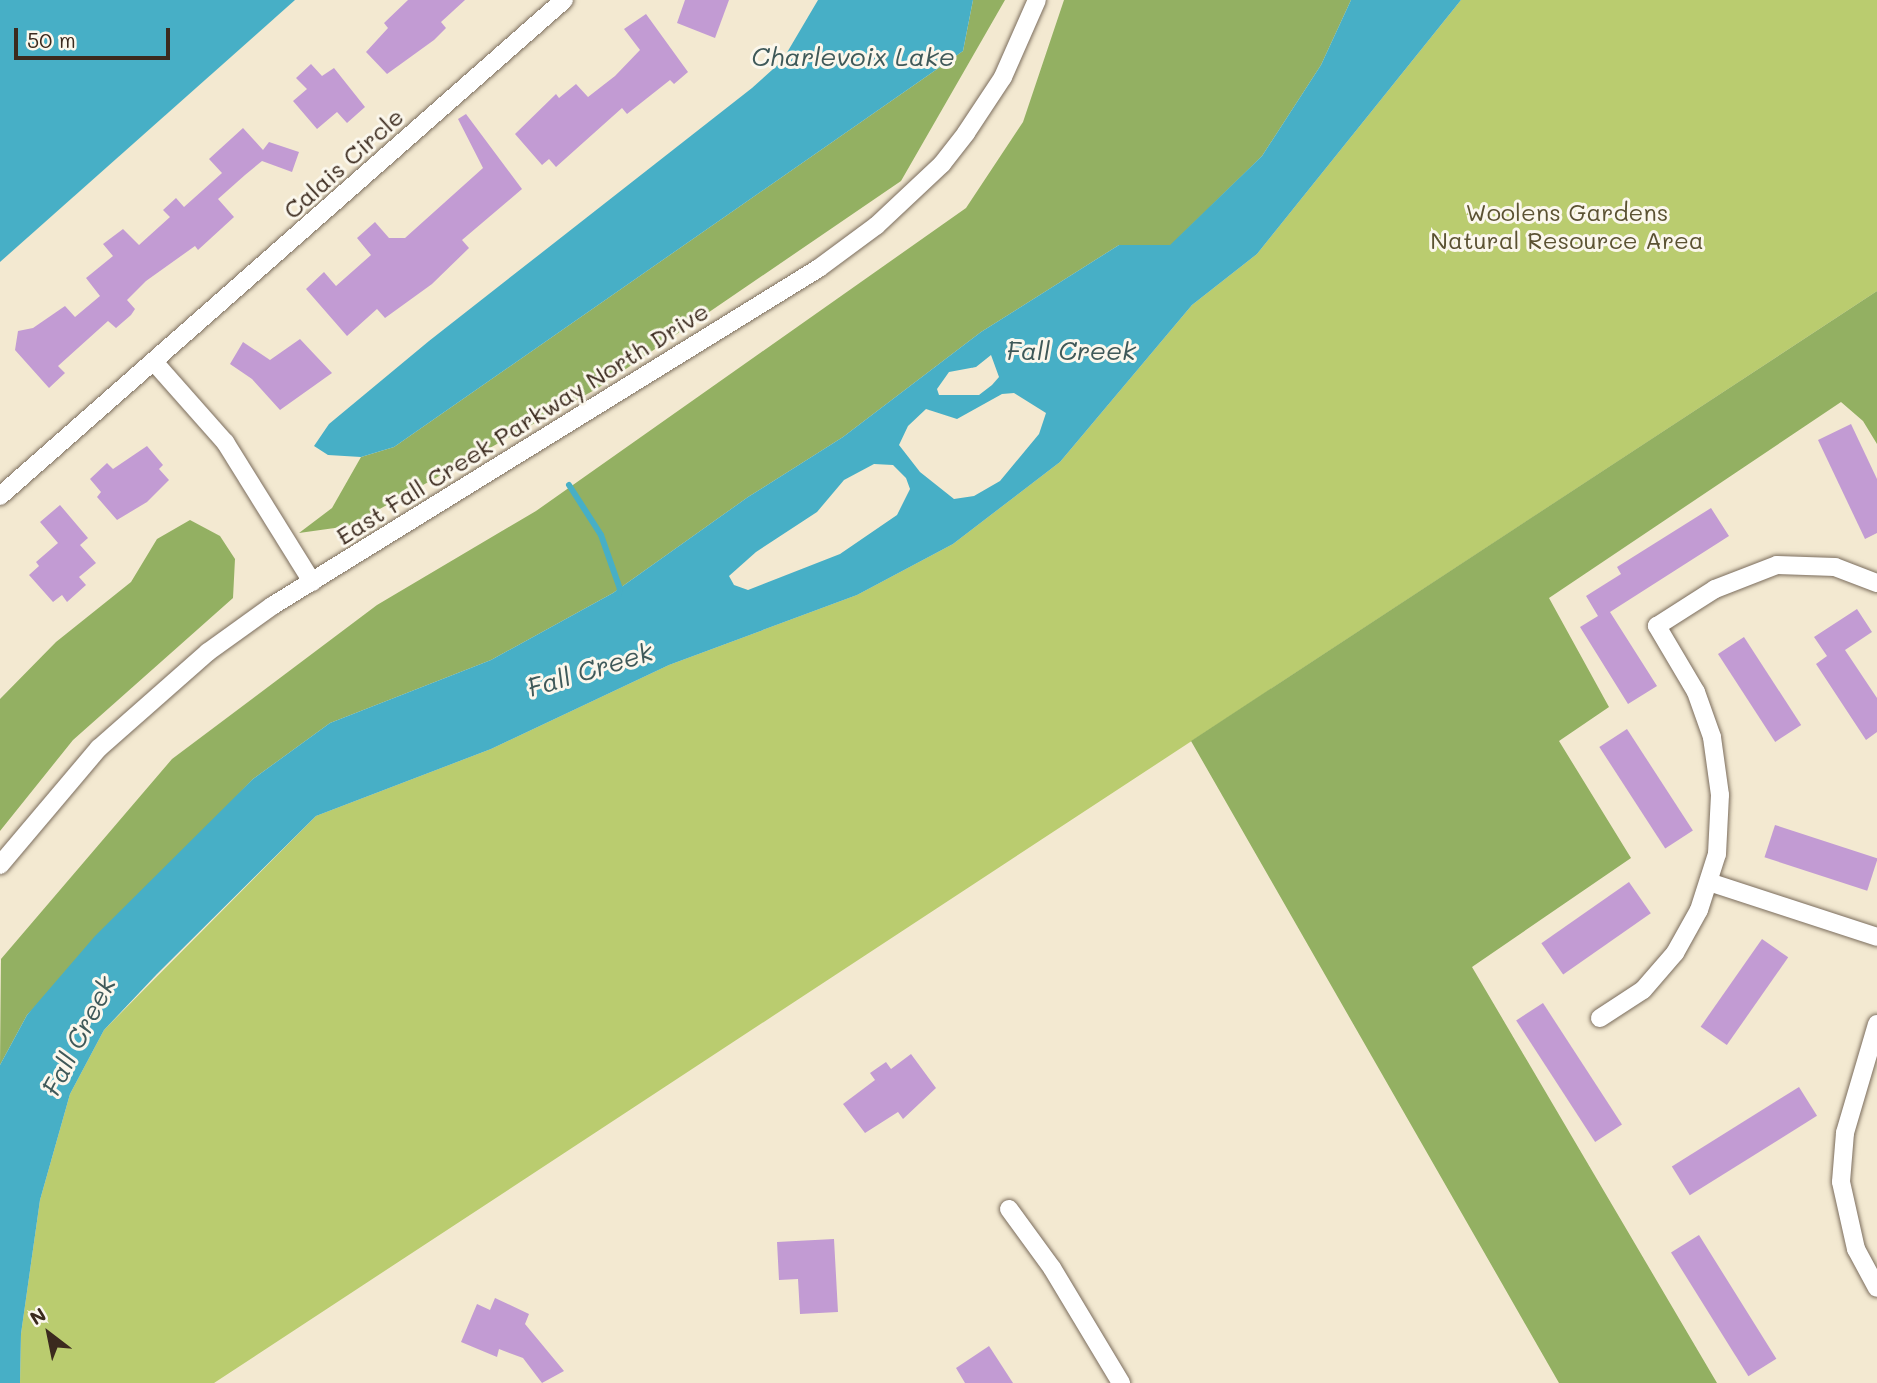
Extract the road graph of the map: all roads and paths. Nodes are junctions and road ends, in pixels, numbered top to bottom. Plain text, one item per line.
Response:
1 (564, 0) edge
2 (1037, 0) edge
3 (155, 363) junction
4 (0, 496) edge
5 (312, 582) junction
6 (1877, 583) edge
7 (0, 865) edge
8 (1709, 882) junction
9 (1877, 937) edge
10 (1600, 1018) dead end
11 (1877, 1024) edge
12 (1009, 1209) dead end
13 (1877, 1288) edge
14 (1121, 1383) edge

1 - 3 street, Calais Circle
2 - 5 street, East Fall Creek Parkway North Drive
3 - 4 street, Calais Circle
3 - 5 street
5 - 7 street, East Fall Creek Parkway North Drive
6 - 8 street
8 - 9 street
8 - 10 street
11 - 13 street
12 - 14 street

